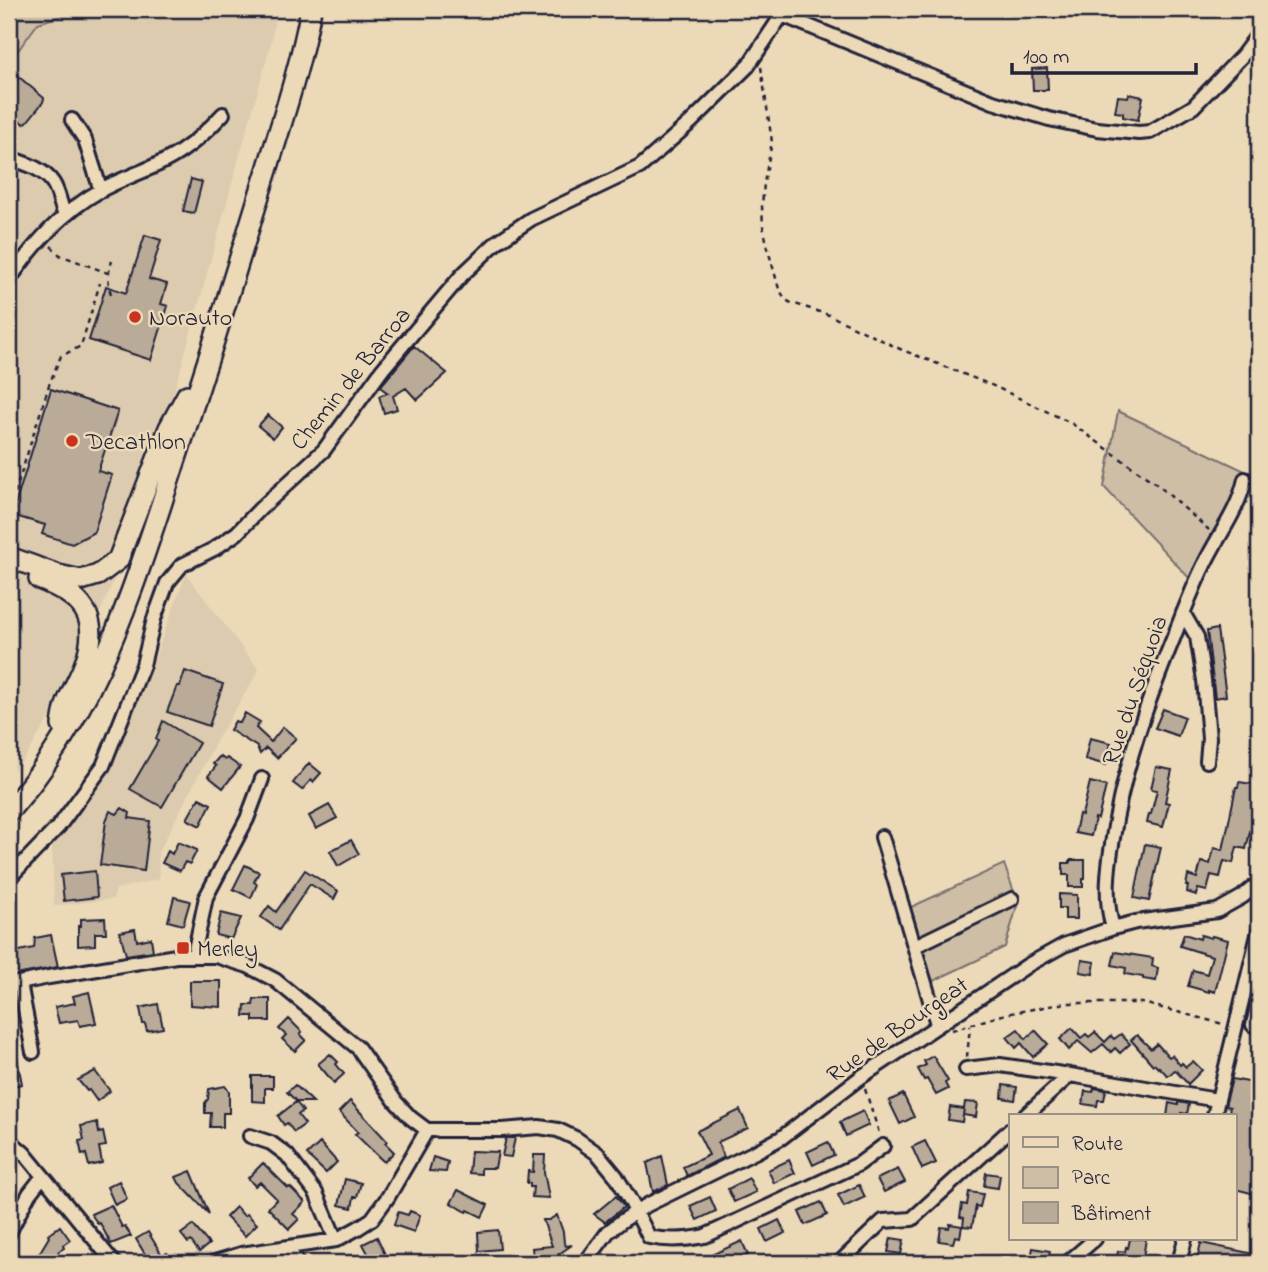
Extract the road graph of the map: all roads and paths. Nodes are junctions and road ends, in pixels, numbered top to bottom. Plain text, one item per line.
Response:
1 (298, 9) edge
2 (311, 9) edge
3 (784, 12) edge
4 (1259, 33) edge
5 (759, 50) junction
6 (223, 114) dead end
7 (72, 120) dead end
8 (9, 158) edge
9 (101, 191) junction
10 (65, 215) junction
11 (49, 243) dead end
12 (112, 261) dead end
13 (108, 273) junction
14 (9, 280) edge
15 (100, 284) dead end
16 (111, 294) dead end
17 (187, 395) junction
18 (1245, 479) dead end
19 (9, 512) edge
20 (15, 515) dead end
21 (9, 536) edge
22 (1218, 541) junction
23 (9, 557) edge
24 (9, 567) edge
25 (1183, 613) junction
26 (120, 621) junction
27 (62, 725) junction
28 (1207, 761) dead end
29 (262, 779) dead end
30 (9, 798) edge
31 (9, 811) edge
32 (9, 819) edge
33 (882, 837) dead end
34 (9, 878) edge
35 (1259, 883) edge
36 (1012, 899) dead end
37 (1113, 928) junction
38 (1259, 931) edge
39 (915, 946) junction
40 (194, 955) junction
41 (14, 984) edge
42 (1259, 998) edge
43 (1237, 1023) junction
44 (937, 1024) junction
45 (1256, 1025) edge
46 (970, 1026) junction
47 (967, 1050) dead end
48 (33, 1052) dead end
49 (966, 1069) dead end
50 (1070, 1075) junction
51 (861, 1077) junction
52 (1217, 1100) junction
53 (1027, 1114) edge
54 (1214, 1114) edge
55 (427, 1130) junction
56 (1009, 1131) edge
57 (250, 1136) dead end
58 (9, 1140) edge
59 (883, 1146) joint
60 (43, 1176) junction
61 (635, 1212) junction
62 (9, 1233) edge
63 (336, 1240) junction
64 (1094, 1240) edge
65 (1185, 1240) edge
66 (288, 1248) junction
67 (114, 1263) edge
68 (211, 1263) edge
69 (297, 1263) edge
70 (585, 1263) edge
71 (839, 1263) edge
72 (1067, 1263) edge
73 (1179, 1263) edge

1 - 17 highway
2 - 26 highway
3 - 4 street
3 - 5 street, Chemin de Barroa
5 - 22 path
5 - 34 street, Chemin de Barroa
6 - 9 street
7 - 9 street
8 - 10 street
9 - 10 street
10 - 14 street
11 - 13 path
12 - 13 path
13 - 16 path
15 - 19 path
17 - 23 highway
17 - 27 highway
18 - 22 street, Rue du Séquoia
20 - 21 path
22 - 25 street, Rue du Séquoia
24 - 27 highway
25 - 28 street
25 - 37 street, Rue du Séquoia
26 - 31 highway
26 - 32 highway
27 - 30 highway
29 - 40 street
33 - 39 street
35 - 37 street, Rue de Bourgeat
36 - 39 street
37 - 44 street, Rue de Bourgeat
38 - 43 street
39 - 44 street
40 - 41 street
40 - 55 street
41 - 48 street
42 - 45 street
43 - 45 street
43 - 46 path
43 - 52 street
44 - 46 path
44 - 51 street, Rue de Bourgeat
46 - 47 path
49 - 50 street
50 - 52 street
50 - 53 street
51 - 59 path
51 - 61 street, Rue de Bourgeat
52 - 54 street
55 - 61 street
55 - 63 street
56 - 71 street
57 - 63 street
58 - 60 street
59 - 61 street
60 - 62 street
60 - 67 street
61 - 70 street, Rue de Bourgeat
63 - 66 street
64 - 72 street
65 - 73 street
66 - 68 street
66 - 69 street

